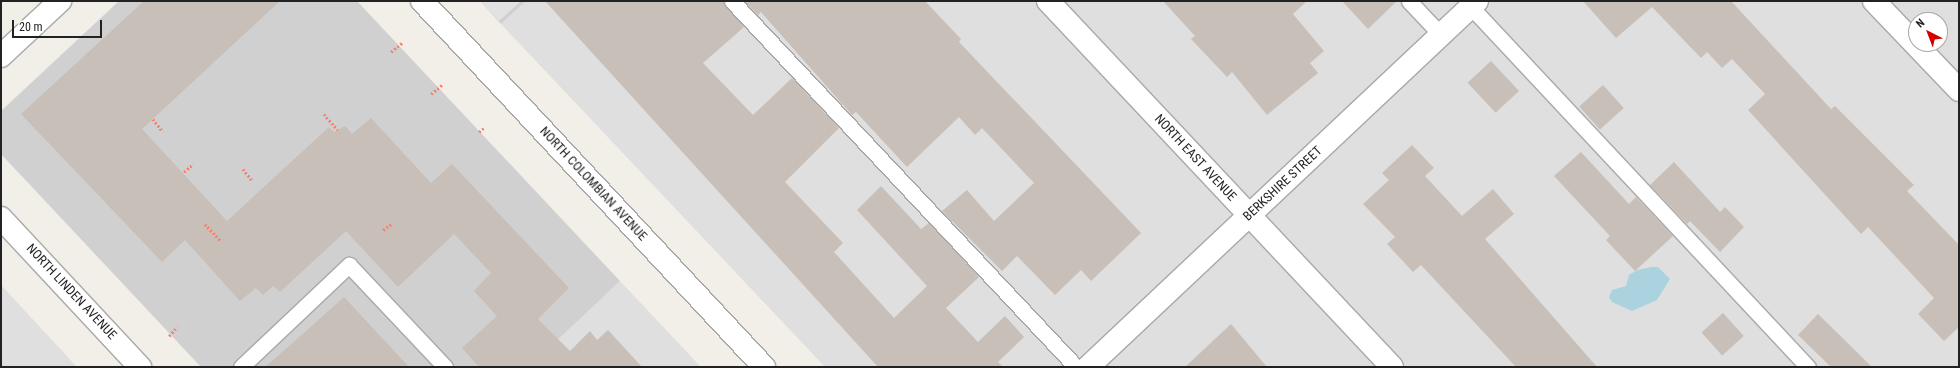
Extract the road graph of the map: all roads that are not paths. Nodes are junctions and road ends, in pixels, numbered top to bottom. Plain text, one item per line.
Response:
1 (60, 1) edge
2 (422, 1) edge
3 (732, 1) edge
4 (1048, 1) edge
5 (1409, 1) edge
6 (1874, 1) edge
7 (1474, 4) edge
8 (1441, 35) junction
9 (1, 56) edge
10 (1959, 90) edge
11 (1249, 215) junction
12 (1, 218) edge
13 (140, 367) edge
14 (241, 367) edge
15 (445, 367) edge
16 (764, 367) edge
17 (1076, 367) edge
18 (1088, 367) edge
19 (1392, 367) edge
20 (1808, 367) edge

1 - 9 street
2 - 16 street, NORTH COLOMBIAN AVENUE
3 - 17 lane
4 - 11 street, NORTH EAST AVENUE
5 - 8 lane
6 - 10 street
7 - 8 street, BERKSHIRE STREET
7 - 20 lane
8 - 11 street, BERKSHIRE STREET
11 - 18 street, BERKSHIRE STREET
11 - 19 street, NORTH EAST AVENUE
12 - 13 street, NORTH LINDEN AVENUE
14 - 15 lane

